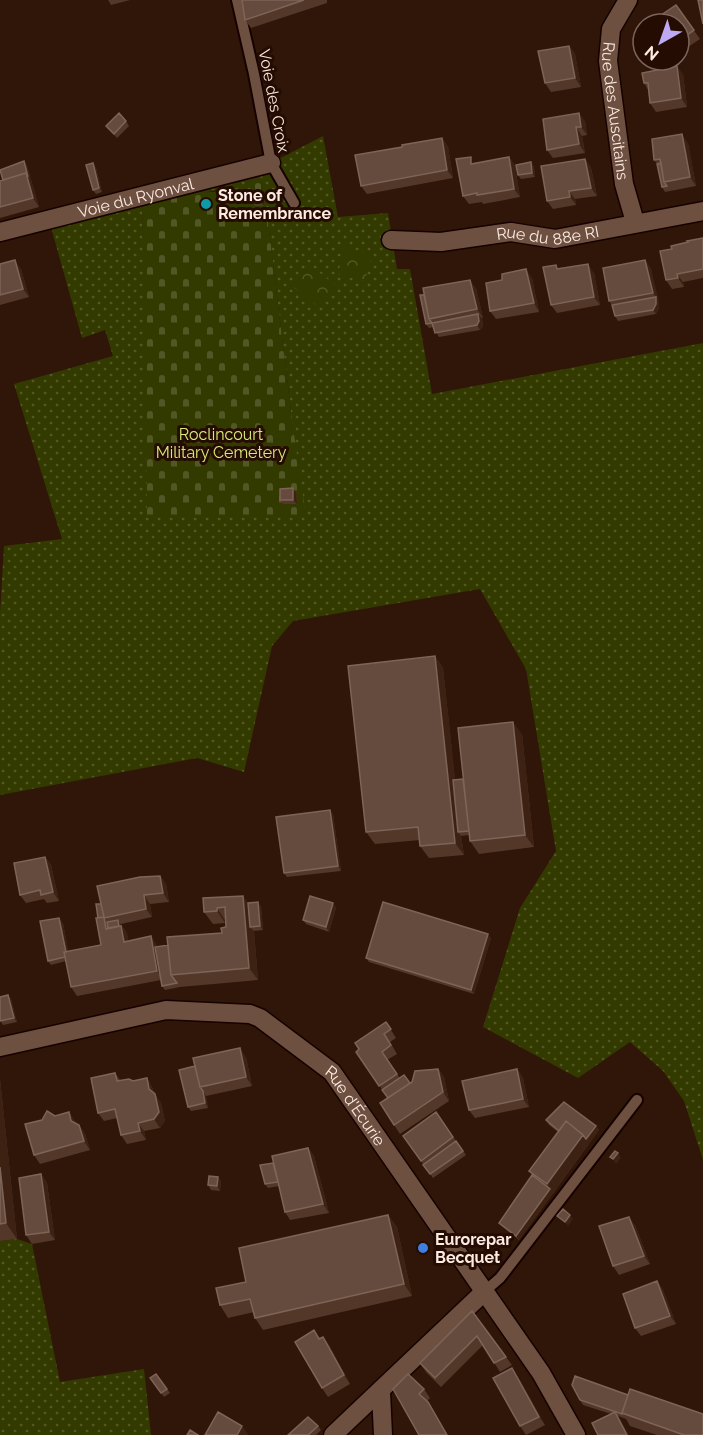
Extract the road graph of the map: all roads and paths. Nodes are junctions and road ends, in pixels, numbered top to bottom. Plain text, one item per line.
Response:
1 (237, 0) edge
2 (628, 0) edge
3 (271, 163) junction
4 (294, 203) dead end
5 (703, 211) edge
6 (635, 222) junction
7 (0, 232) edge
8 (392, 240) dead end
9 (0, 1047) edge
10 (637, 1100) dead end
11 (485, 1291) junction
12 (381, 1392) junction
13 (333, 1435) edge
14 (382, 1435) edge
15 (576, 1435) edge

1 - 3 lane, Voie des Croix
2 - 6 street, Rue des Auscitains
3 - 4 lane, Voie des Croix
3 - 7 street, Voie du Ryonval
5 - 6 street, Rue du 88e RI
6 - 8 street, Rue du 88e RI
9 - 11 street, Rue d'Écurie
10 - 11 lane
11 - 12 street
11 - 15 street, Rue d'Écurie
12 - 13 street
12 - 14 street

